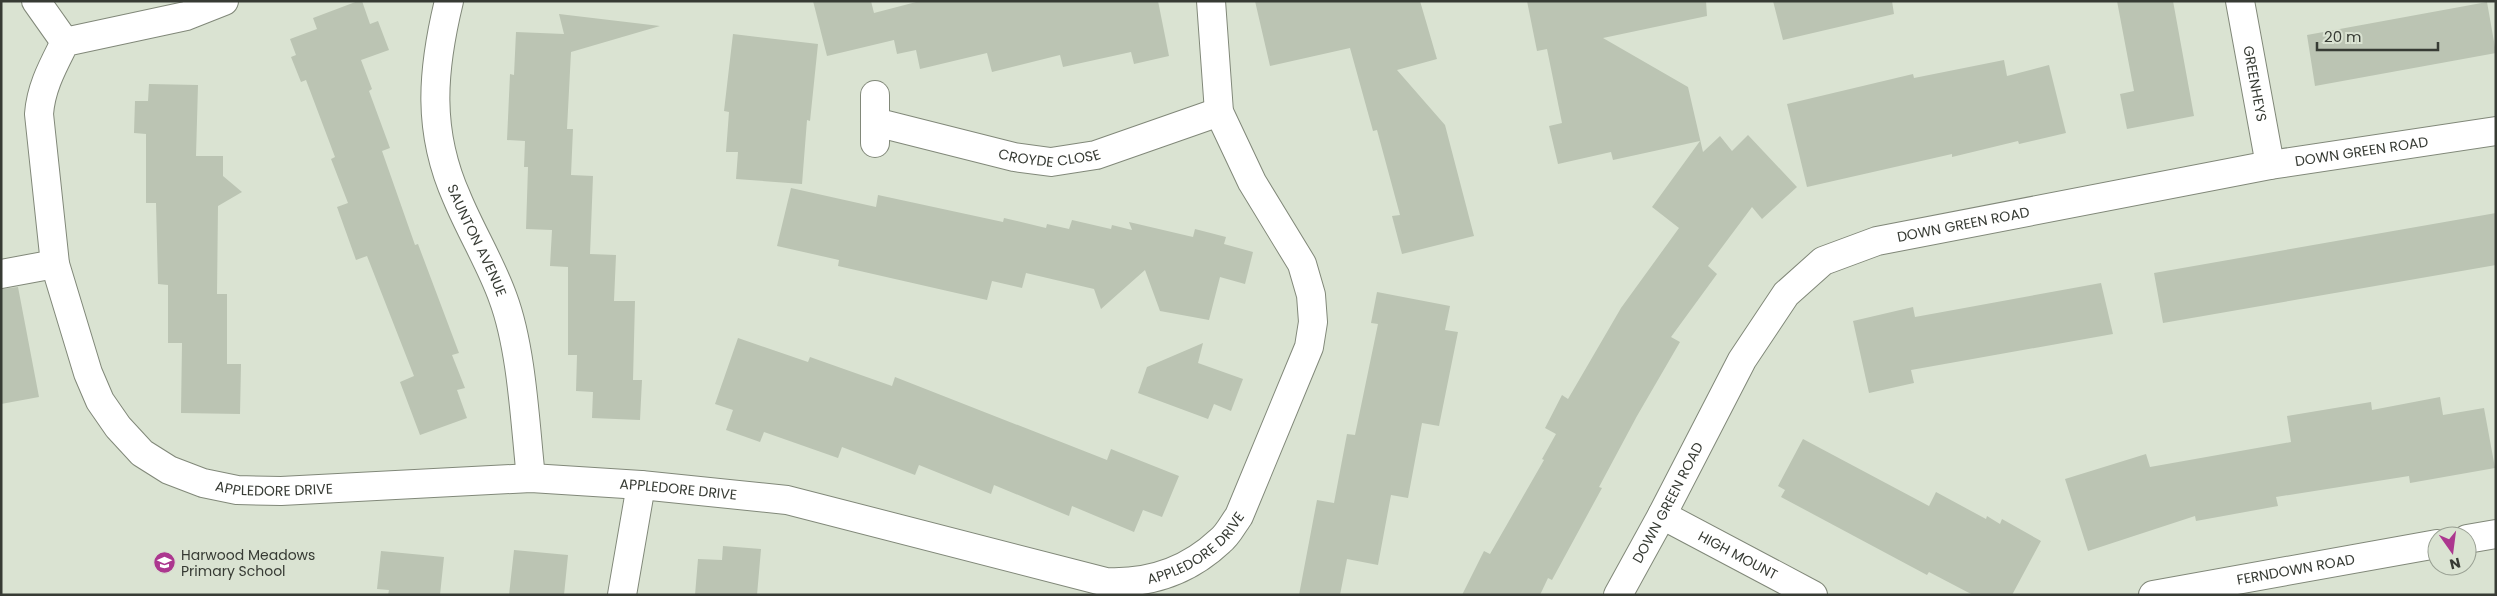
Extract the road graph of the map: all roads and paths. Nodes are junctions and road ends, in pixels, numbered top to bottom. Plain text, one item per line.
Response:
1 (36, 1) edge
2 (224, 1) edge
3 (449, 1) edge
4 (1211, 1) edge
5 (2240, 1) edge
6 (65, 42) junction
7 (876, 94) dead end
8 (1219, 112) junction
9 (2496, 131) edge
10 (2270, 165) junction
11 (55, 264) junction
12 (1, 274) edge
13 (531, 478) junction
14 (641, 485) junction
15 (1662, 515) junction
16 (2496, 534) edge
17 (2477, 537) edge
18 (2427, 546) edge
19 (622, 595) edge
20 (1618, 595) edge
21 (1813, 595) edge
22 (2154, 595) edge

1 - 6 street
2 - 6 street
3 - 13 street, SAUNTON AVENUE
4 - 8 street, APPLEDORE DRIVE
5 - 10 street, GREENHEYS
6 - 11 street, APPLEDORE DRIVE
7 - 8 street, CROYDE CLOSE
8 - 14 street, APPLEDORE DRIVE
9 - 10 street, DOWN GREEN ROAD
10 - 15 street, DOWN GREEN ROAD
11 - 12 street
11 - 13 street, APPLEDORE DRIVE
13 - 14 street, APPLEDORE DRIVE
14 - 19 street
15 - 20 street, DOWN GREEN ROAD
15 - 21 street, HIGH MOUNT
16 - 17 street
18 - 22 street, FERNDOWN ROAD

